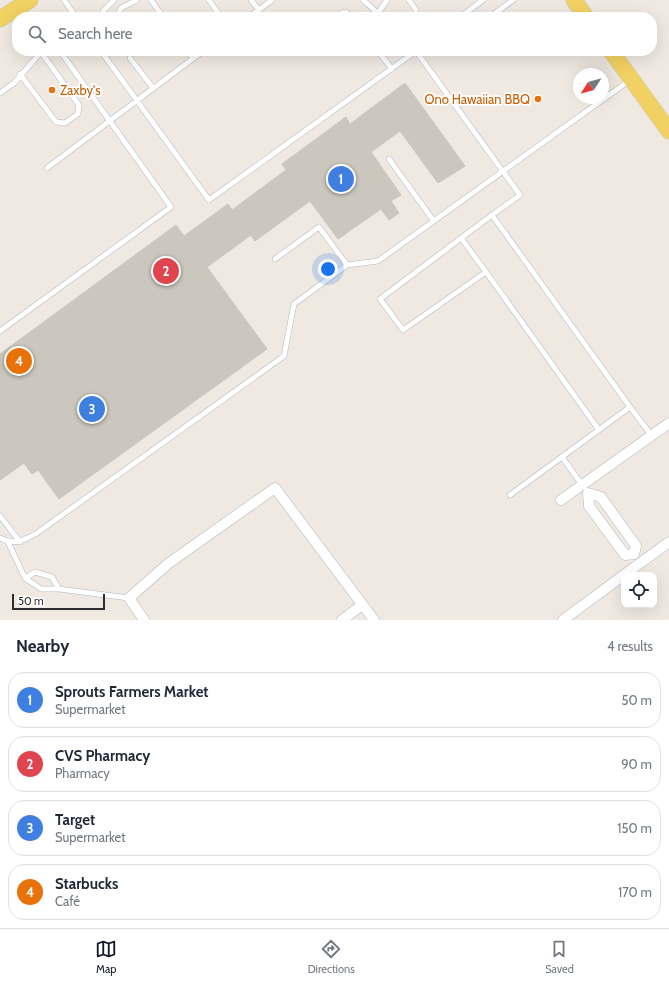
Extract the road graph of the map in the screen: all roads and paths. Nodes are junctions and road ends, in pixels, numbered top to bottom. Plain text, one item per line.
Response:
1 (30, 0) edge
2 (64, 0) edge
3 (114, 0) edge
4 (137, 0) edge
5 (151, 0) edge
6 (209, 0) edge
7 (251, 0) edge
8 (272, 0) edge
9 (363, 0) edge
10 (387, 0) edge
11 (409, 0) edge
12 (483, 0) edge
13 (513, 0) edge
14 (574, 0) edge
15 (259, 10) junction
16 (416, 10) dead end
17 (72, 12) edge
18 (103, 12) edge
19 (119, 12) edge
20 (160, 12) edge
21 (217, 12) edge
22 (256, 12) edge
23 (377, 12) edge
24 (381, 12) edge
25 (467, 12) edge
26 (497, 12) edge
27 (582, 12) edge
28 (0, 19) edge
29 (37, 56) edge
30 (45, 56) edge
31 (64, 56) edge
32 (105, 56) edge
33 (196, 56) edge
34 (382, 56) edge
35 (409, 56) edge
36 (420, 56) edge
37 (614, 56) edge
38 (130, 58) dead end
39 (193, 58) joint
40 (392, 69) junction
41 (20, 74) junction
42 (631, 80) junction
43 (153, 88) junction
44 (0, 93) edge
45 (137, 100) junction
46 (110, 120) junction
47 (669, 132) edge
48 (389, 159) dead end
49 (47, 168) dead end
50 (502, 170) junction
51 (492, 215) junction
52 (432, 220) junction
53 (461, 238) junction
54 (275, 259) dead end
55 (347, 265) junction
56 (486, 272) junction
57 (0, 331) edge
58 (630, 407) junction
59 (669, 423) edge
60 (599, 430) junction
61 (652, 436) junction
62 (562, 457) junction
63 (585, 489) junction
64 (510, 495) dead end
65 (560, 500) dead end
66 (0, 516) edge
67 (0, 538) edge
68 (8, 542) junction
69 (20, 542) junction
70 (669, 542) edge
71 (634, 554) junction
72 (641, 563) junction
73 (628, 572) edge
74 (621, 577) edge
75 (25, 578) junction
76 (59, 589) junction
77 (129, 598) junction
78 (362, 605) junction
79 (144, 620) edge
80 (342, 620) edge
81 (374, 620) edge
82 (563, 620) edge

1 - 28 main road
2 - 17 lane
3 - 18 lane
4 - 19 lane
5 - 20 lane
6 - 21 lane
7 - 15 lane
8 - 15 lane
9 - 23 lane
10 - 24 lane
11 - 16 lane
12 - 25 lane
13 - 26 lane
14 - 27 main road
15 - 22 lane
29 - 41 lane
30 - 41 lane
31 - 46 lane
32 - 45 lane
33 - 39 lane
34 - 40 lane
35 - 40 lane
36 - 50 lane
37 - 42 main road
38 - 43 lane
39 - 43 lane
40 - 45 lane
41 - 44 lane
42 - 47 main road
42 - 50 lane
43 - 45 lane
45 - 46 lane
46 - 49 lane
46 - 57 lane
48 - 52 lane
50 - 51 lane
50 - 52 lane
51 - 53 lane
51 - 58 lane
52 - 55 lane
53 - 56 lane
53 - 56 lane
54 - 55 lane
55 - 69 lane
56 - 60 lane
58 - 60 lane
58 - 61 lane
59 - 61 street
60 - 62 lane
61 - 63 street
62 - 63 lane
62 - 64 lane
63 - 65 street
63 - 71 street
63 - 71 street
66 - 69 lane
67 - 68 lane
68 - 69 lane
68 - 75 lane
70 - 72 street
71 - 72 street
72 - 73 street
74 - 82 street
75 - 76 lane
75 - 76 lane
76 - 77 lane
77 - 78 street
77 - 79 street
78 - 80 street
78 - 81 street

